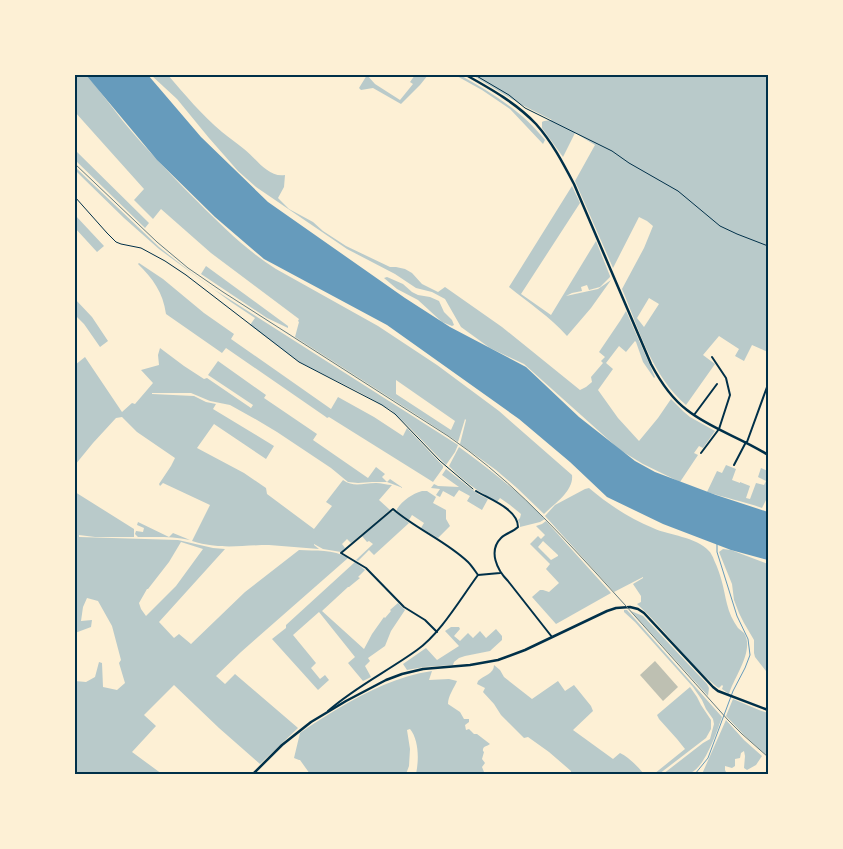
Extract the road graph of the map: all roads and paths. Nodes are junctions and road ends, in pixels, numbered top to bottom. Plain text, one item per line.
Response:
1 (466, 75) edge
2 (475, 75) edge
3 (75, 197) edge
4 (768, 246) edge
5 (712, 357) dead end
6 (717, 384) dead end
7 (767, 388) dead end
8 (694, 415) junction
9 (719, 429) junction
10 (746, 442) junction
11 (701, 453) dead end
12 (768, 454) edge
13 (734, 465) dead end
14 (476, 491) joint
15 (500, 573) junction
16 (478, 575) junction
17 (437, 632) junction
18 (552, 637) junction
19 (768, 710) edge
20 (326, 712) junction
21 (253, 774) edge

1 - 8 street
2 - 4 path
3 - 14 path
5 - 9 street
6 - 8 street
7 - 10 street
8 - 9 street
9 - 10 street
9 - 11 street
10 - 12 street
10 - 13 street
14 - 15 street
15 - 16 street
15 - 18 street
16 - 17 street
16 - 17 street
17 - 20 street
18 - 19 street
18 - 20 street
20 - 21 street

